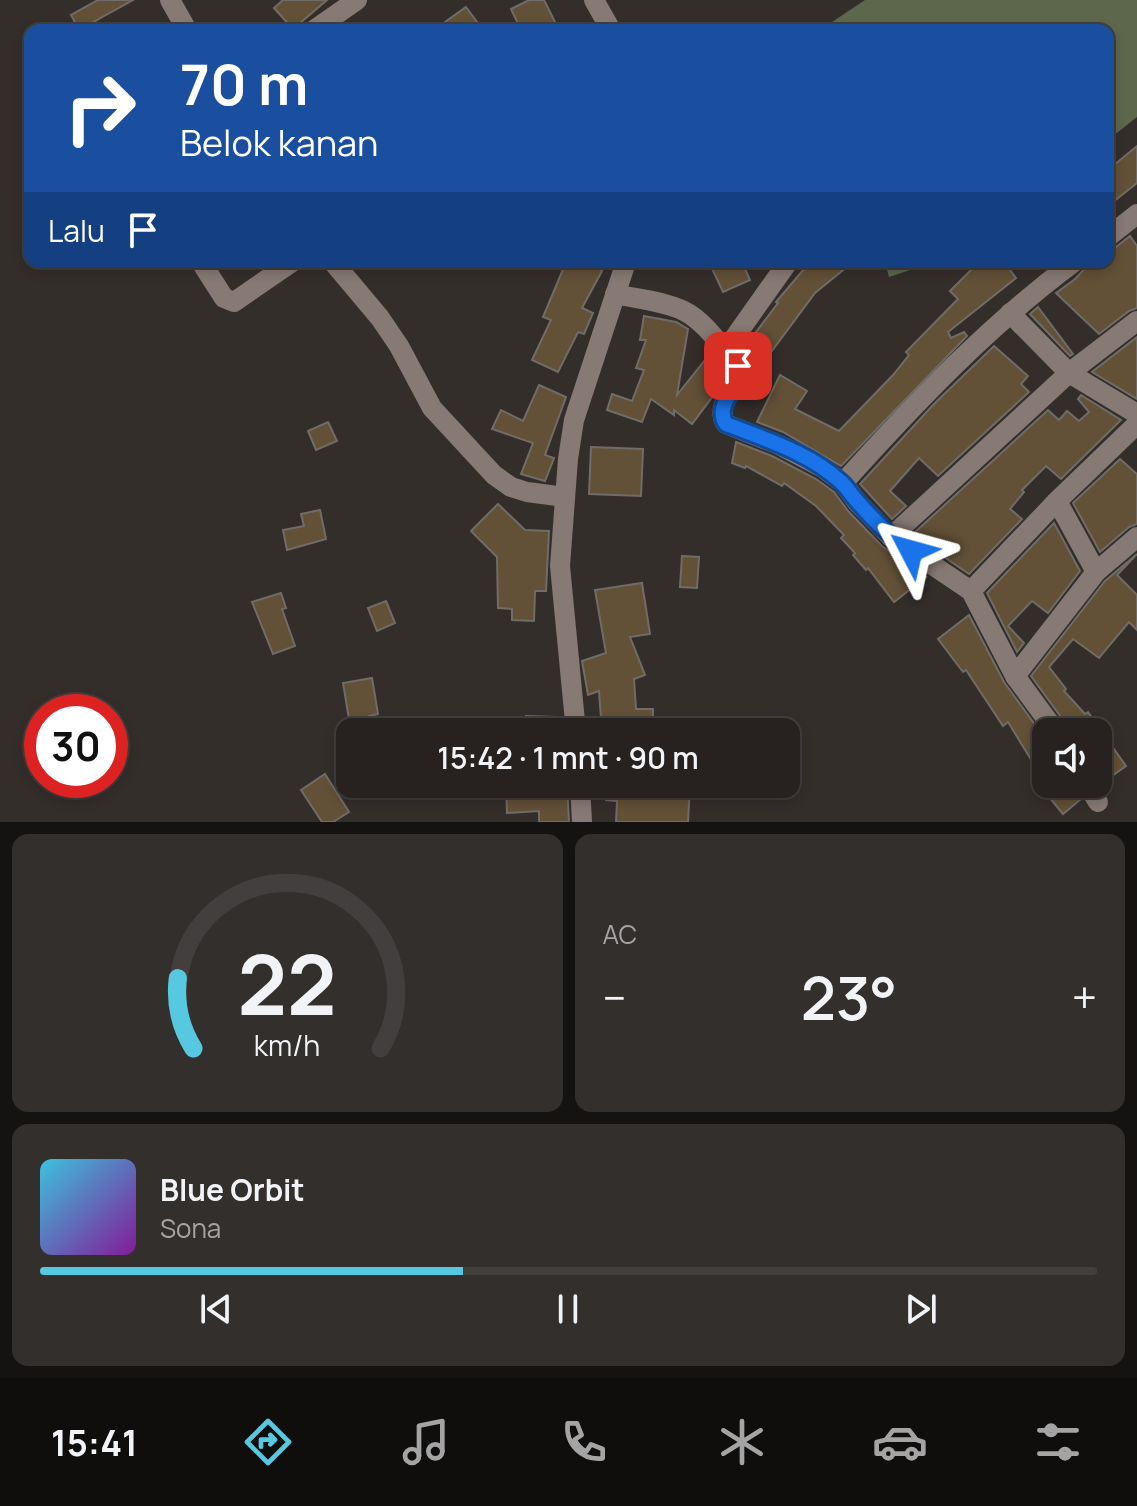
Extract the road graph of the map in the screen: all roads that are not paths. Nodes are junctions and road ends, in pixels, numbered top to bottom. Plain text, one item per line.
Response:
1 (170, 0) edge
2 (357, 0) edge
3 (594, 0) edge
4 (179, 24) edge
5 (323, 24) edge
6 (608, 24) edge
7 (1137, 214) edge
8 (1114, 232) edge
9 (205, 268) edge
10 (283, 268) edge
11 (338, 268) edge
12 (626, 268) edge
13 (784, 268) edge
14 (1066, 268) edge
15 (615, 294) junction
16 (1010, 313) junction
17 (1137, 321) edge
18 (725, 351) junction
19 (1069, 373) junction
20 (1137, 414) edge
21 (1137, 424) edge
22 (843, 483) junction
23 (565, 497) junction
24 (1057, 501) junction
25 (891, 537) junction
26 (1137, 537) edge
27 (1096, 572) junction
28 (971, 591) junction
29 (1015, 676) junction
30 (575, 718) edge
31 (1046, 718) edge
32 (581, 798) edge
33 (582, 822) edge

1 - 4 street
2 - 5 street
3 - 6 street
7 - 8 street
9 - 10 street
11 - 23 street
12 - 15 street
13 - 18 street
14 - 16 street
15 - 18 street
15 - 23 street
16 - 19 street
16 - 22 street
17 - 19 street
18 - 22 street
19 - 20 street
19 - 25 street
21 - 24 street
22 - 25 street
23 - 30 street
24 - 27 street
24 - 28 street
25 - 28 street
26 - 27 street
27 - 29 street
28 - 29 street
29 - 31 street
32 - 33 street

